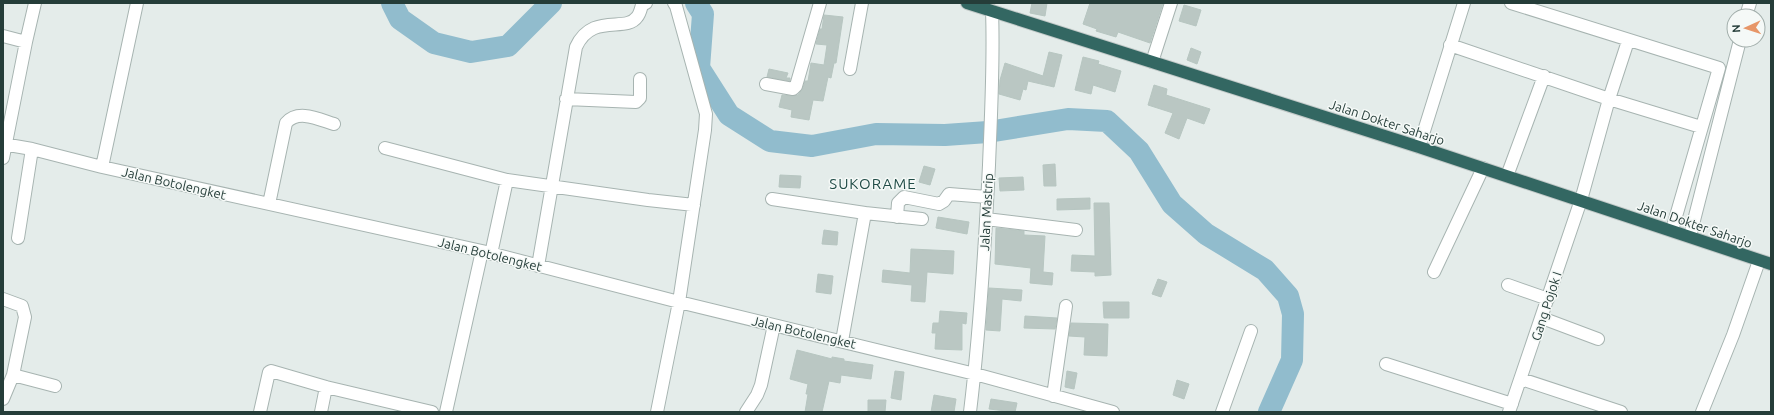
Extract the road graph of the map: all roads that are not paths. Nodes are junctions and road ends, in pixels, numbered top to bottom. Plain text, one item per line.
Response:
1 (35, 3) edge
2 (137, 3) edge
3 (646, 3) edge
4 (674, 3) edge
5 (820, 3) edge
6 (862, 3) edge
7 (967, 3) edge
8 (1171, 3) edge
9 (1464, 3) edge
10 (1510, 3) edge
11 (992, 11) junction
12 (3, 36) edge
13 (1628, 41) junction
14 (26, 42) junction
15 (1450, 45) junction
16 (1738, 48) edge
17 (1152, 62) junction
18 (850, 69) dead end
19 (1544, 76) junction
20 (640, 79) dead end
21 (766, 84) dead end
22 (1609, 99) junction
23 (566, 100) junction
24 (334, 124) dead end
25 (1701, 127) junction
26 (5, 144) edge
27 (1419, 147) junction
28 (385, 148) dead end
29 (32, 149) junction
30 (3, 158) edge
31 (102, 167) junction
32 (1483, 168) junction
33 (1507, 176) junction
34 (507, 180) junction
35 (551, 186) junction
36 (987, 197) junction
37 (772, 199) dead end
38 (1581, 200) junction
39 (269, 204) junction
40 (694, 204) junction
41 (865, 213) junction
42 (897, 217) junction
43 (986, 218) junction
44 (922, 220) dead end
45 (1076, 230) dead end
46 (1672, 230) junction
47 (1690, 236) junction
48 (18, 238) dead end
49 (486, 253) junction
50 (1765, 263) edge
51 (538, 266) junction
52 (1434, 272) dead end
53 (1508, 285) dead end
54 (1548, 298) junction
55 (3, 299) edge
56 (679, 302) junction
57 (1066, 306) dead end
58 (1542, 318) junction
59 (774, 325) junction
60 (1251, 331) dead end
61 (1598, 339) dead end
62 (842, 341) junction
63 (1386, 364) dead end
64 (975, 374) junction
65 (13, 375) junction
66 (1521, 379) junction
67 (55, 386) dead end
68 (326, 387) junction
69 (1053, 396) junction
70 (3, 399) edge
71 (1510, 408) edge
72 (260, 412) edge
73 (322, 412) edge
74 (432, 412) edge
75 (446, 412) edge
76 (657, 412) edge
77 (746, 412) edge
78 (970, 412) edge
79 (1113, 412) edge
80 (1222, 412) edge
81 (1621, 412) edge
82 (1702, 412) edge

1 - 14 street
2 - 31 street
3 - 23 street
4 - 40 street
5 - 21 street
6 - 18 street
7 - 11 highway, Jalan Dokter Saharjo
8 - 17 street
9 - 15 street
10 - 13 street
11 - 17 highway, Jalan Dokter Saharjo
11 - 36 street, Jalan Mastrip
12 - 14 street
13 - 22 street, Gang Pojok I
13 - 25 street
14 - 26 street
15 - 19 street
15 - 27 street
16 - 47 street
17 - 27 highway, Jalan Dokter Saharjo
19 - 22 street
19 - 33 street
20 - 23 street
22 - 25 street
22 - 38 street, Gang Pojok I
23 - 35 street
24 - 39 street
25 - 46 street
26 - 29 street, Jalan Botolengket
26 - 30 street
27 - 32 highway, Jalan Dokter Saharjo
28 - 34 street
29 - 31 street, Jalan Botolengket
29 - 48 street
31 - 39 street, Jalan Botolengket
32 - 33 highway, Jalan Dokter Saharjo
32 - 52 street
33 - 38 highway, Jalan Dokter Saharjo
34 - 35 street
34 - 49 street
35 - 40 street
35 - 51 street
36 - 42 street
36 - 43 street, Jalan Mastrip
37 - 41 street
38 - 46 highway, Jalan Dokter Saharjo
38 - 54 street, Gang Pojok I
39 - 49 street, Jalan Botolengket
40 - 56 street
41 - 42 street
41 - 62 street
42 - 44 street
43 - 45 street
43 - 64 street, Jalan Mastrip
46 - 47 highway, Jalan Dokter Saharjo
47 - 50 highway, Jalan Dokter Saharjo
49 - 51 street, Jalan Botolengket
49 - 75 street
50 - 82 street
51 - 56 street, Jalan Botolengket
53 - 54 street
54 - 58 street, Gang Pojok I
55 - 65 street
56 - 59 street, Jalan Botolengket
56 - 76 street
57 - 69 street
58 - 61 street
58 - 66 street, Gang Pojok I
59 - 62 street, Jalan Botolengket
59 - 77 street
60 - 80 street
62 - 64 street, Jalan Botolengket
63 - 71 street
64 - 69 street, Jalan Botolengket
64 - 78 street, Jalan Mastrip
65 - 67 street
65 - 70 street
66 - 71 street, Gang Pojok I
66 - 81 street
68 - 72 street
68 - 73 street
68 - 74 street
69 - 79 street, Jalan Botolengket

